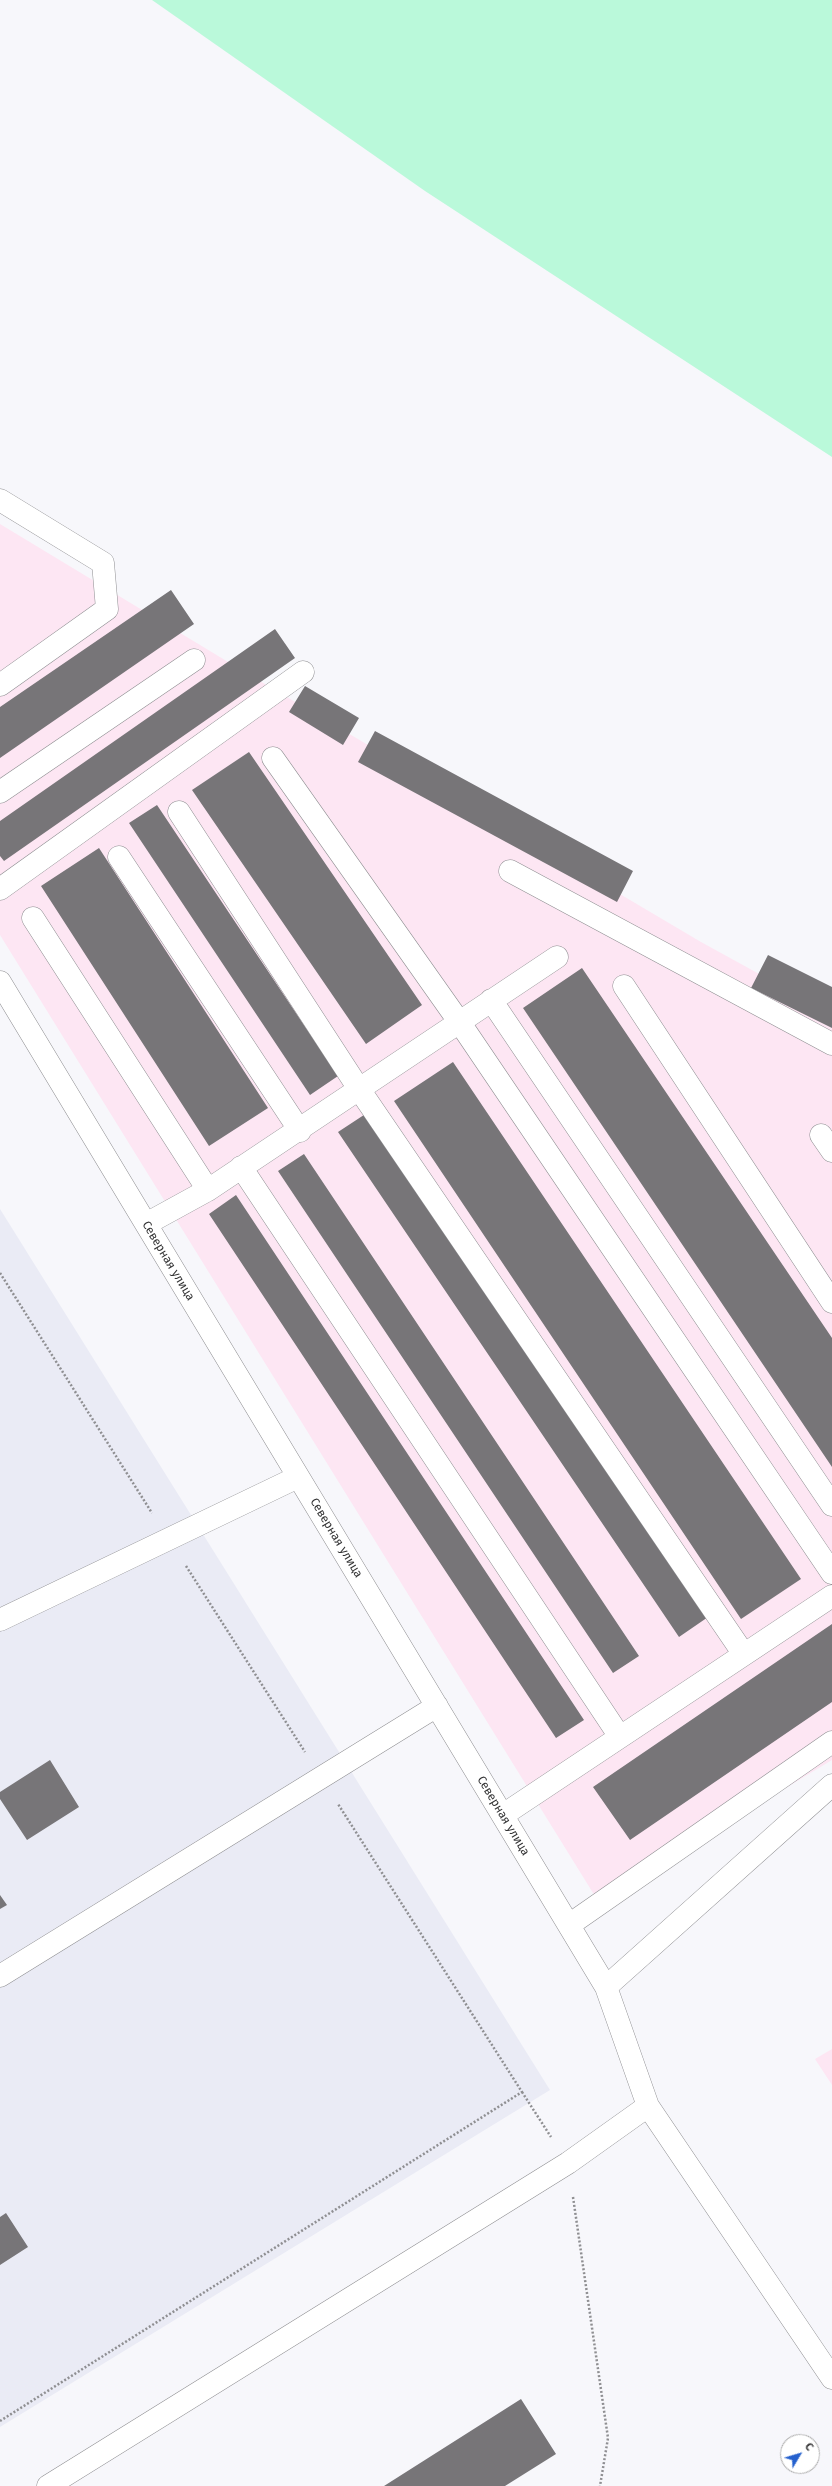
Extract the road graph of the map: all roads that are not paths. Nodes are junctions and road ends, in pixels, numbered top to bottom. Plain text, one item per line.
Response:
1 (0, 500) edge
2 (194, 660) dead end
3 (303, 672) dead end
4 (0, 685) edge
5 (273, 758) dead end
6 (0, 792) edge
7 (179, 812) dead end
8 (119, 857) dead end
9 (510, 871) dead end
10 (0, 889) edge
11 (33, 918) dead end
12 (557, 957) dead end
13 (0, 982) edge
14 (624, 986) dead end
15 (491, 1000) junction
16 (460, 1023) junction
17 (832, 1044) edge
18 (359, 1089) junction
19 (300, 1130) junction
20 (241, 1166) junction
21 (208, 1190) junction
22 (146, 1224) junction
23 (832, 1302) edge
24 (298, 1477) junction
25 (832, 1505) edge
26 (832, 1573) edge
27 (832, 1596) edge
28 (0, 1620) edge
29 (743, 1653) junction
30 (437, 1706) junction
31 (620, 1737) junction
32 (832, 1742) edge
33 (832, 1785) edge
34 (503, 1815) junction
35 (569, 1925) junction
36 (0, 1976) edge
37 (606, 1987) junction
38 (648, 2106) junction
39 (832, 2378) edge
40 (48, 2486) edge

1 - 4 street
2 - 6 street
3 - 10 street
5 - 16 street
7 - 18 street
8 - 19 street
9 - 17 street
11 - 21 street
12 - 15 street
13 - 22 street, Северная улица
14 - 23 street
15 - 16 street
15 - 25 street
16 - 18 street
16 - 26 street
18 - 19 street
18 - 29 street
19 - 20 street
20 - 21 street
20 - 31 street
21 - 22 street
22 - 24 street, Северная улица
24 - 28 street
24 - 30 street, Северная улица
27 - 29 street
29 - 31 street
30 - 34 street, Северная улица
30 - 36 street
31 - 34 street
32 - 35 street
33 - 37 street
34 - 35 street, Северная улица
35 - 37 street, Северная улица
37 - 38 street, Северная улица
38 - 39 street, Северная улица
38 - 40 street

